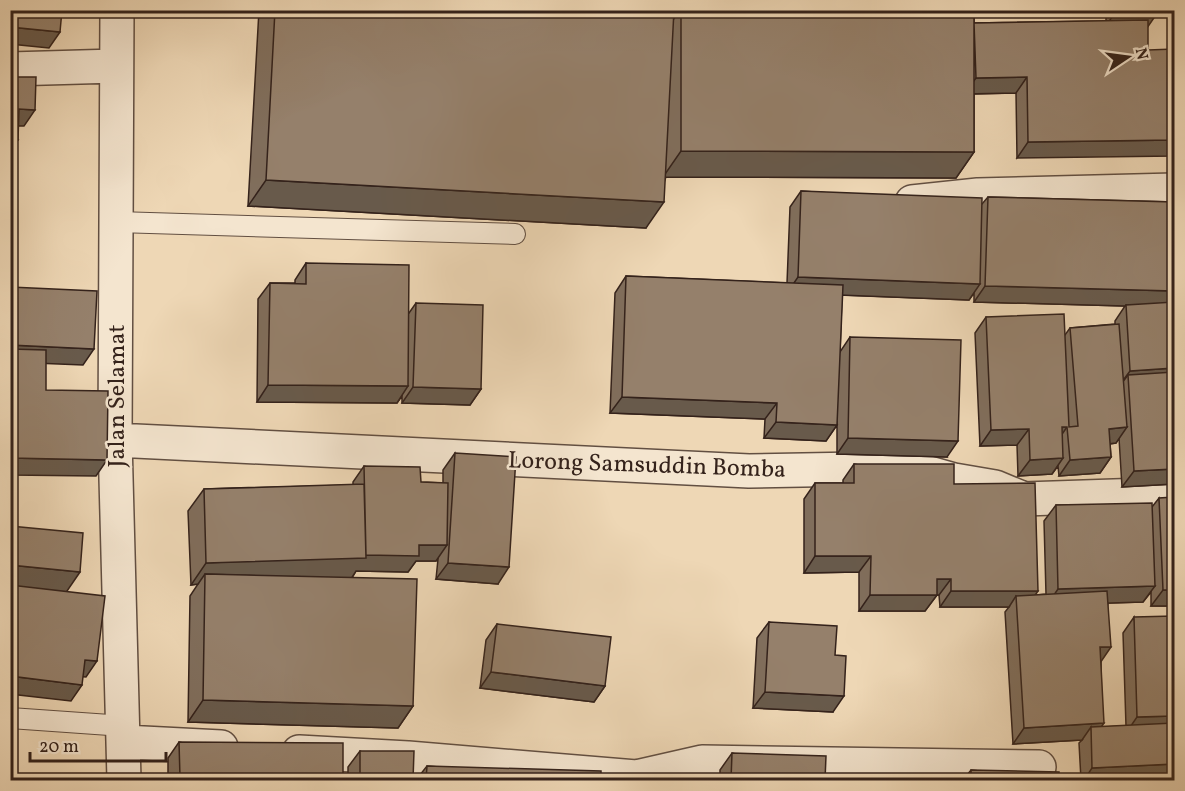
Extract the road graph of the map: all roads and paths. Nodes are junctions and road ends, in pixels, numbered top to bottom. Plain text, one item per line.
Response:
1 (117, 10) edge
2 (116, 66) junction
3 (10, 69) edge
4 (1174, 190) edge
5 (880, 205) edge
6 (117, 222) junction
7 (515, 234) dead end
8 (115, 440) junction
9 (1174, 494) edge
10 (10, 718) edge
11 (124, 734) junction
12 (1039, 767) dead end
13 (124, 780) edge

1 - 2 street, Jalan Selamat
2 - 3 street
2 - 6 street, Jalan Selamat
4 - 5 street
6 - 7 lane
6 - 8 street, Jalan Selamat
8 - 9 street, Lorong Samsuddin Bomba
8 - 11 street, Jalan Selamat
10 - 11 lane
11 - 12 street
11 - 13 street, Jalan Selamat

